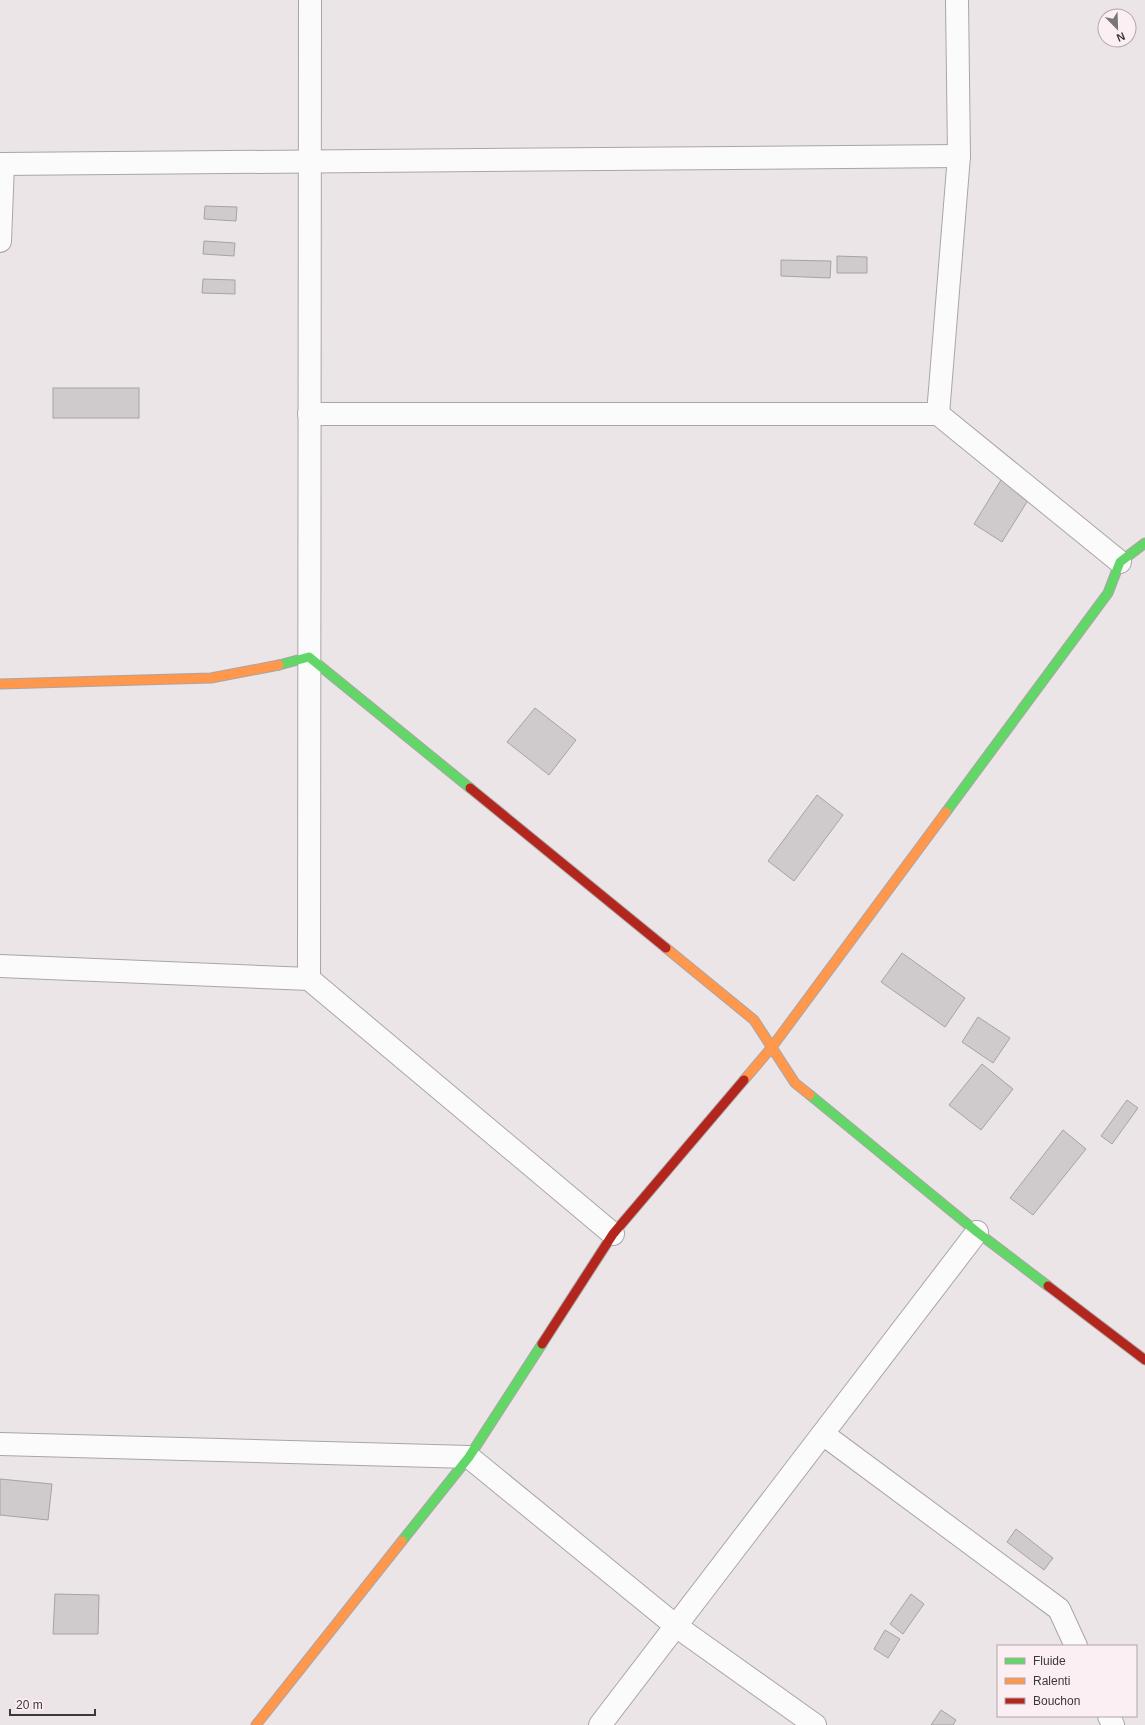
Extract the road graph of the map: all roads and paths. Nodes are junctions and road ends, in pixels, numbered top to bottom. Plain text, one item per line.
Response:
1 (310, 0) edge
2 (957, 0) edge
3 (959, 156) junction
4 (309, 161) junction
5 (2, 164) edge
6 (0, 242) edge
7 (309, 414) junction
8 (938, 414) junction
9 (1145, 542) edge
10 (1120, 562) junction
11 (309, 657) junction
12 (0, 684) edge
13 (0, 966) edge
14 (309, 979) junction
15 (772, 1048) junction
16 (977, 1232) junction
17 (613, 1234) junction
18 (1145, 1360) edge
19 (823, 1434) junction
20 (0, 1444) edge
21 (469, 1457) junction
22 (676, 1626) junction
23 (1076, 1645) edge
24 (256, 1725) edge
25 (600, 1725) edge
26 (814, 1725) edge

1 - 4 street
2 - 3 street
3 - 4 street
3 - 8 street
4 - 5 street
4 - 7 street
5 - 6 street
7 - 8 street
7 - 11 street
8 - 10 street
9 - 10 street
10 - 15 street
11 - 12 street
11 - 14 street
11 - 15 street
13 - 14 street
14 - 17 street
15 - 16 street
15 - 17 street
16 - 18 street
16 - 19 street
17 - 21 street
19 - 22 street
19 - 23 street
20 - 21 street
21 - 22 street
21 - 24 street
22 - 25 street
22 - 26 street

